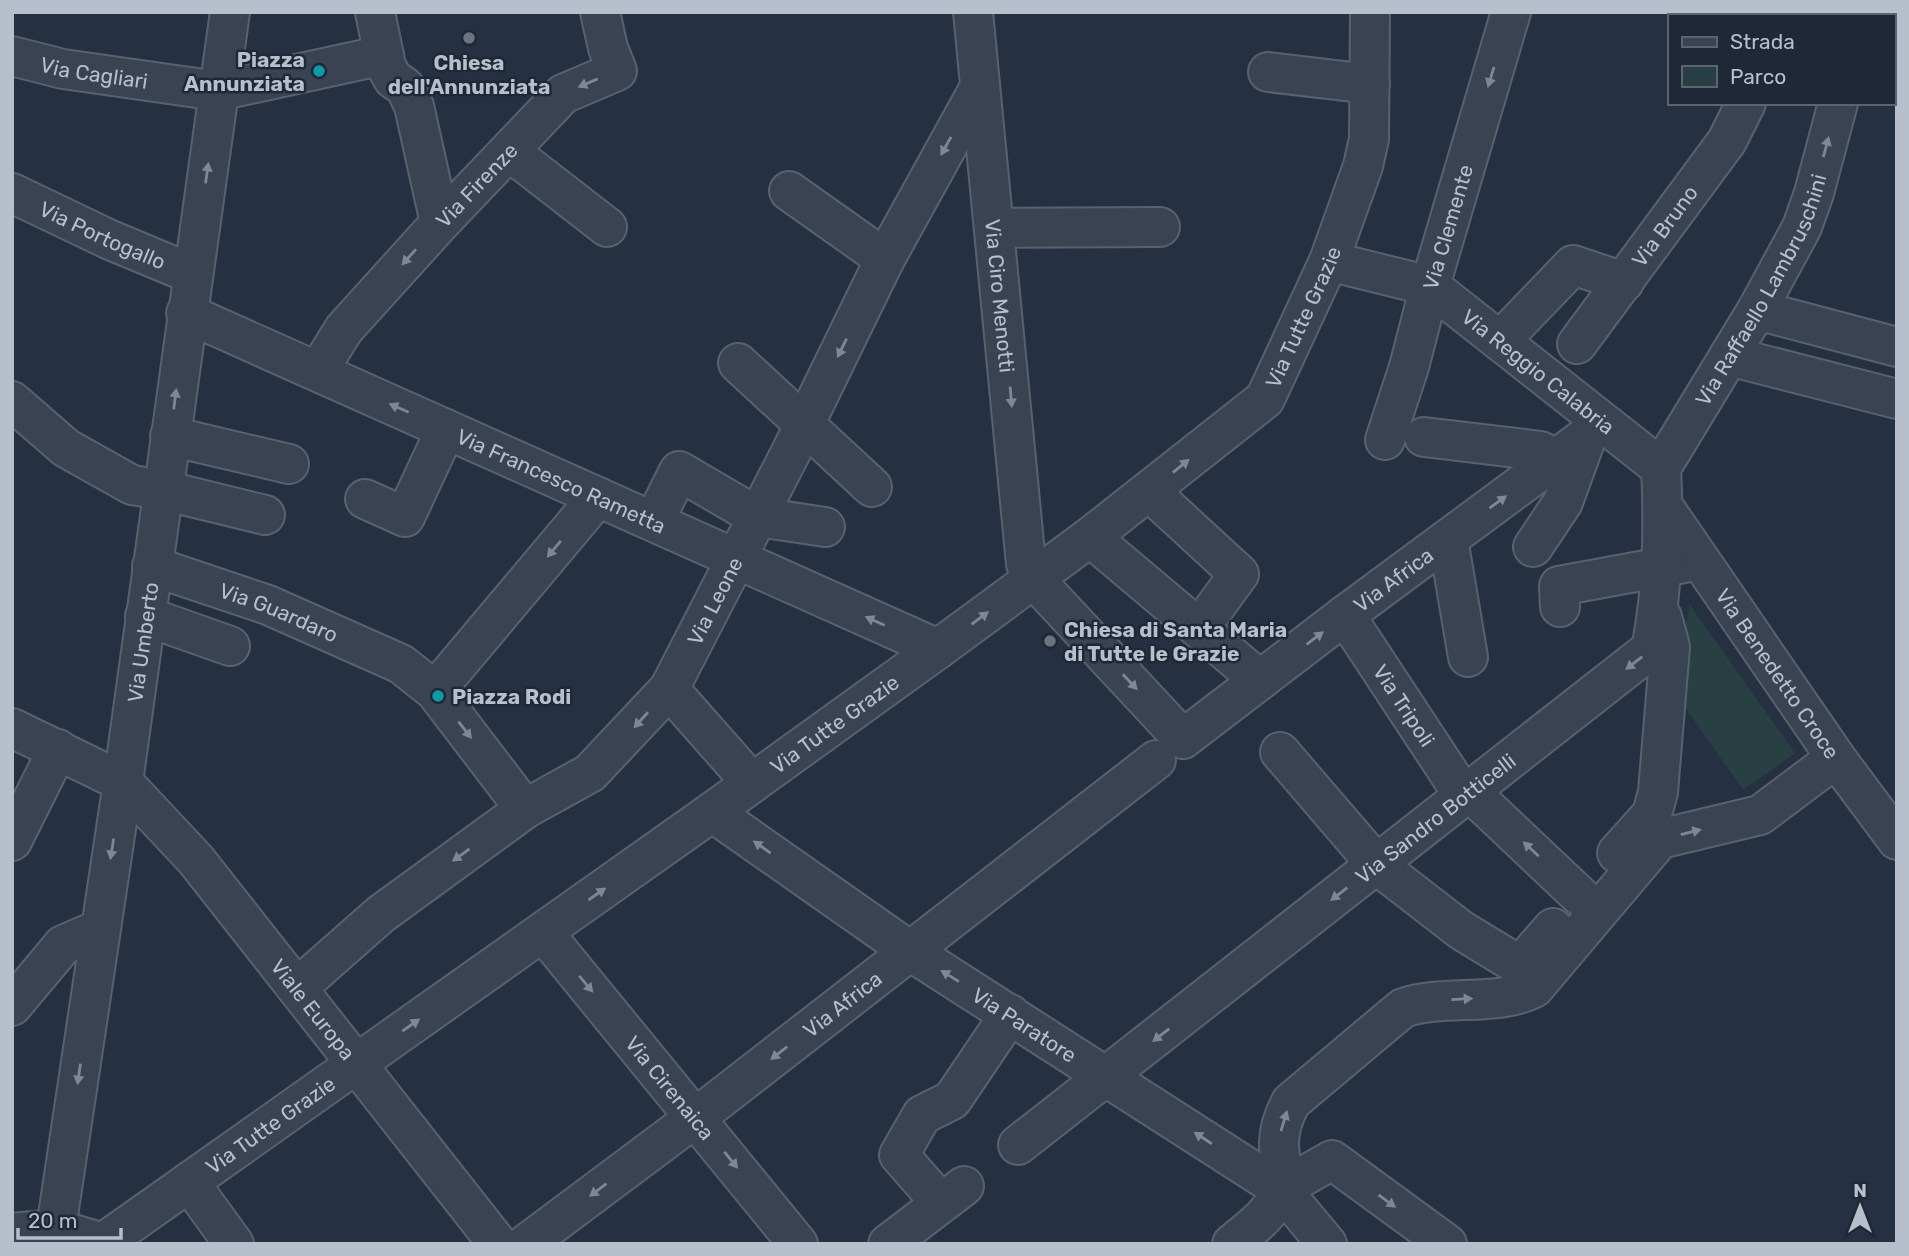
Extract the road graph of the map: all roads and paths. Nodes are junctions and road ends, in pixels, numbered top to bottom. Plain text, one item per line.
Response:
1 (230, 12) edge
2 (375, 12) edge
3 (600, 12) edge
4 (973, 12) edge
5 (1370, 12) edge
6 (1511, 12) edge
7 (384, 55) junction
8 (12, 56) edge
9 (1268, 72) dead end
10 (1370, 84) junction
11 (980, 87) junction
12 (218, 91) junction
13 (1745, 105) edge
14 (1837, 105) edge
15 (509, 151) junction
16 (789, 191) dead end
17 (12, 193) edge
18 (440, 223) junction
19 (607, 227) dead end
20 (1160, 227) dead end
21 (995, 228) junction
22 (885, 259) junction
23 (1329, 261) junction
24 (192, 274) junction
25 (1624, 282) junction
26 (1430, 286) junction
27 (1757, 310) junction
28 (186, 313) junction
29 (1500, 341) junction
30 (1577, 344) dead end
31 (1897, 347) edge
32 (1729, 356) junction
33 (738, 363) dead end
34 (318, 371) junction
35 (1897, 399) edge
36 (12, 401) edge
37 (804, 426) junction
38 (1593, 428) junction
39 (446, 429) junction
40 (170, 436) junction
41 (1424, 438) dead end
42 (1385, 440) dead end
43 (1554, 460) junction
44 (289, 464) dead end
45 (1661, 468) junction
46 (872, 488) dead end
47 (163, 490) junction
48 (1149, 492) junction
49 (598, 497) junction
50 (365, 499) dead end
51 (1663, 506) junction
52 (265, 515) dead end
53 (758, 517) junction
54 (653, 521) junction
55 (825, 527) dead end
56 (1090, 537) junction
57 (1448, 539) junction
58 (1533, 547) dead end
59 (737, 559) junction
60 (1700, 559) junction
61 (152, 566) junction
62 (1660, 568) junction
63 (1033, 578) junction
64 (1560, 607) dead end
65 (1659, 609) junction
66 (1345, 615) junction
67 (145, 616) junction
68 (1199, 629) junction
69 (230, 646) dead end
70 (938, 649) junction
71 (1468, 657) dead end
72 (1260, 680) junction
73 (670, 689) junction
74 (435, 691) junction
75 (12, 727) edge
76 (58, 749) junction
77 (1169, 750) junction
78 (1280, 752) dead end
79 (1836, 758) junction
80 (123, 782) junction
81 (752, 783) junction
82 (1467, 794) junction
83 (525, 809) junction
84 (712, 812) junction
85 (1893, 827) edge
86 (12, 841) edge
87 (1377, 865) junction
88 (1580, 895) junction
89 (100, 929) junction
90 (543, 932) junction
91 (910, 951) junction
92 (297, 988) junction
93 (12, 1006) edge
94 (1010, 1014) junction
95 (355, 1065) junction
96 (1108, 1076) junction
97 (696, 1117) junction
98 (1018, 1145) dead end
99 (189, 1182) junction
100 (1281, 1189) junction
101 (56, 1229) junction
102 (12, 1233) edge
103 (124, 1237) edge
104 (234, 1244) edge
105 (498, 1244) edge
106 (526, 1244) edge
107 (798, 1244) edge
108 (888, 1244) edge
109 (1232, 1244) edge
110 (1327, 1244) edge
111 (1447, 1244) edge

1 - 12 street, Via Umberto
2 - 7 street
3 -> 15 street, Via Firenze
4 - 11 street, Via Ciro Menotti
5 - 10 street, Via Tutte Grazie
6 -> 26 street, Via Clemente
7 - 12 street
7 - 18 street
8 - 12 street, Via Cagliari
9 - 10 street
10 - 23 street, Via Tutte Grazie
11 - 21 street, Via Ciro Menotti
11 -> 22 street, Via Leone
24 -> 12 street, Via Umberto
13 - 25 street, Via Bruno
27 -> 14 street, Via Raffaello Lambruschini
15 - 18 street, Via Firenze
15 - 19 street
16 - 22 street
17 - 24 street, Via Portogallo
18 -> 34 street, Via Firenze
20 - 21 street
21 -> 63 street, Via Ciro Menotti
22 -> 37 street, Via Leone
23 - 26 street, Via Reggio Calabria
48 -> 23 street, Via Tutte Grazie
24 - 28 street, Via Umberto
25 - 29 street
25 - 30 street, Via Bruno
26 - 29 street, Via Reggio Calabria
26 - 42 street, Via Clemente
27 - 31 street
27 - 32 street, Via Raffaello Lambruschini
28 - 34 street, Via Francesco Rametta
40 -> 28 street, Via Umberto
29 - 38 street, Via Reggio Calabria
32 - 35 street
32 - 45 street, Via Raffaello Lambruschini
33 - 37 street
39 -> 34 street, Via Francesco Rametta
36 - 47 street
37 - 46 street
37 - 53 street, Via Leone
38 - 43 street, Via Africa
38 - 45 street, Via Reggio Calabria
38 - 58 street
39 - 49 street, Via Francesco Rametta
39 - 50 street
40 - 44 street
40 - 47 street, Via Umberto
41 - 43 street
57 -> 43 street, Via Africa
45 - 51 street, Via Sandro Botticelli
47 - 52 street
47 - 61 street, Via Umberto
48 - 56 street, Via Tutte Grazie
48 - 68 street
49 - 54 street, Via Francesco Rametta
49 -> 74 street
51 - 60 street, Via Benedetto Croce
51 - 62 street, Via Sandro Botticelli
53 - 54 street
53 - 55 street
53 - 59 street, Via Leone
54 - 59 street, Via Francesco Rametta
56 - 63 street, Via Tutte Grazie
56 - 68 street
57 - 66 street, Via Africa
57 - 71 street
70 -> 59 street, Via Francesco Rametta
59 - 73 street, Via Leone
60 - 62 street
60 - 79 street, Via Benedetto Croce
61 - 67 street, Via Umberto
61 - 74 street, Via Guardaro
62 - 64 street
62 - 65 street, Via Sandro Botticelli
70 -> 63 street, Via Tutte Grazie
63 -> 77 street
65 -> 82 street, Via Sandro Botticelli
65 - 88 street
72 -> 66 street, Via Africa
66 - 82 street, Via Tripoli
67 - 69 street
67 - 80 street, Via Umberto
68 - 72 street
70 - 81 street, Via Tutte Grazie
72 - 77 street, Via Africa
73 - 81 street
73 -> 83 street, Via Leone
74 -> 83 street, Via Guardaro
75 - 76 street, Viale Europa
76 - 80 street, Viale Europa
76 - 86 street
77 - 91 street, Via Africa
78 - 87 street
79 - 85 street, Via Benedetto Croce
100 -> 79 street
80 -> 89 street, Via Umberto
80 - 92 street, Viale Europa
81 - 84 street, Via Tutte Grazie
82 - 87 street, Via Sandro Botticelli
88 -> 82 street, Via Tripoli
83 -> 92 street, Via Leone
90 -> 84 street, Via Tutte Grazie
91 -> 84 street, Via Paratore
87 - 88 street
87 -> 96 street, Via Sandro Botticelli
89 - 93 street
89 -> 101 street, Via Umberto
95 -> 90 street, Via Tutte Grazie
90 -> 97 street, Via Cirenaica
94 -> 91 street, Via Paratore
91 -> 97 street, Via Africa
92 - 95 street, Viale Europa
94 - 96 street, Via Paratore
94 - 108 street
95 - 99 street, Via Tutte Grazie
95 - 105 street, Viale Europa
96 - 98 street, Via Sandro Botticelli
100 -> 96 street, Via Paratore
97 -> 106 street, Via Africa
97 -> 107 street, Via Cirenaica
99 - 103 street, Via Tutte Grazie
99 - 104 street
100 - 109 street
100 - 110 street, Via Paratore
100 -> 111 street
101 - 102 street
101 - 103 street, Via Tutte Grazie

